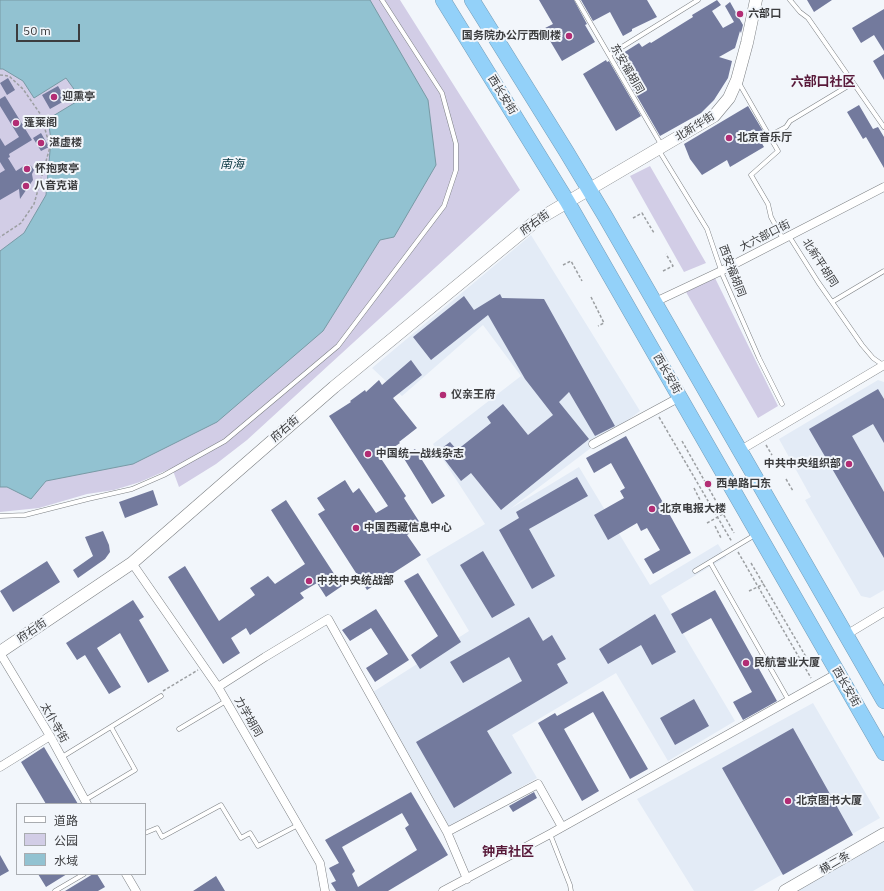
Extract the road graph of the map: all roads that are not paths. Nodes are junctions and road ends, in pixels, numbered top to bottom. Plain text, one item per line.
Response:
1 (382, 0) edge
2 (443, 0) edge
3 (472, 0) edge
4 (577, 0) edge
5 (698, 0) edge
6 (756, 0) edge
7 (790, 0) edge
8 (609, 55) junction
9 (737, 80) junction
10 (853, 83) junction
11 (884, 127) edge
12 (770, 136) junction
13 (660, 148) junction
14 (884, 187) edge
15 (589, 189) junction
16 (567, 201) junction
17 (786, 238) junction
18 (721, 271) junction
19 (884, 271) edge
20 (655, 302) junction
21 (832, 302) junction
22 (884, 365) edge
23 (680, 397) junction
24 (782, 404) dead end
25 (593, 444) dead end
26 (739, 450) junction
27 (0, 516) edge
28 (758, 533) junction
29 (710, 562) junction
30 (132, 564) junction
31 (695, 570) dead end
32 (884, 612) edge
33 (846, 635) junction
34 (0, 653) edge
35 (838, 673) junction
36 (218, 687) junction
37 (161, 696) dead end
38 (226, 701) junction
39 (789, 701) junction
40 (884, 701) edge
41 (111, 727) junction
42 (179, 729) dead end
43 (50, 736) junction
44 (884, 753) edge
45 (61, 758) junction
46 (0, 767) edge
47 (86, 802) edge
48 (298, 825) junction
49 (562, 827) junction
50 (446, 832) junction
51 (146, 834) edge
52 (550, 834) junction
53 (884, 834) edge
54 (884, 841) edge
55 (82, 875) edge
56 (127, 875) edge
57 (467, 879) junction
58 (55, 891) edge
59 (136, 891) edge
60 (325, 891) edge
61 (443, 891) edge
62 (571, 891) edge
63 (785, 891) edge
64 (799, 891) edge

1 - 27 lane
2 - 16 highway, 西长安街
3 - 15 highway
4 - 8 lane, 东安福胡同
5 - 8 lane
6 - 9 main road, 北新华街
7 - 10 lane
8 - 13 lane, 东安福胡同
9 - 12 lane
9 - 13 main road, 北新华街
10 - 11 lane
10 - 12 lane
12 - 17 lane, 北新平胡同
13 - 15 main road, 北新华街
13 - 18 lane, 西安福胡同
14 - 17 street, 大六部口街
15 - 16 main road, 府右街
15 - 20 highway
16 - 23 highway, 西长安街
16 - 30 main road, 府右街
17 - 18 street, 大六部口街
17 - 21 lane, 北新平胡同
18 - 20 street, 大六部口街
18 - 24 lane, 西安福胡同
19 - 21 lane, 北新平胡同
20 - 26 highway
21 - 22 lane, 北新平胡同
22 - 26 street
23 - 25 street
23 - 28 highway, 西长安街
26 - 33 highway
28 - 29 lane
28 - 35 highway, 西长安街
29 - 31 lane
29 - 39 lane
30 - 34 main road, 府右街
30 - 36 street, 力学胡同
32 - 33 street
33 - 40 highway
34 - 43 street, 太仆寺街
35 - 39 street
35 - 44 highway, 西长安街
36 - 38 street, 力学胡同
36 - 50 street
37 - 41 lane
38 - 42 lane
38 - 48 street, 力学胡同
39 - 49 street
41 - 45 lane
41 - 47 lane
43 - 45 street, 太仆寺街
43 - 46 street
45 - 47 street, 太仆寺街
48 - 51 lane
48 - 60 street, 力学胡同
49 - 50 street
49 - 52 street
50 - 57 street
52 - 57 street
52 - 62 lane
53 - 63 main road, 横二条
54 - 64 main road, 横二条
55 - 58 lane
56 - 59 street
57 - 61 street

